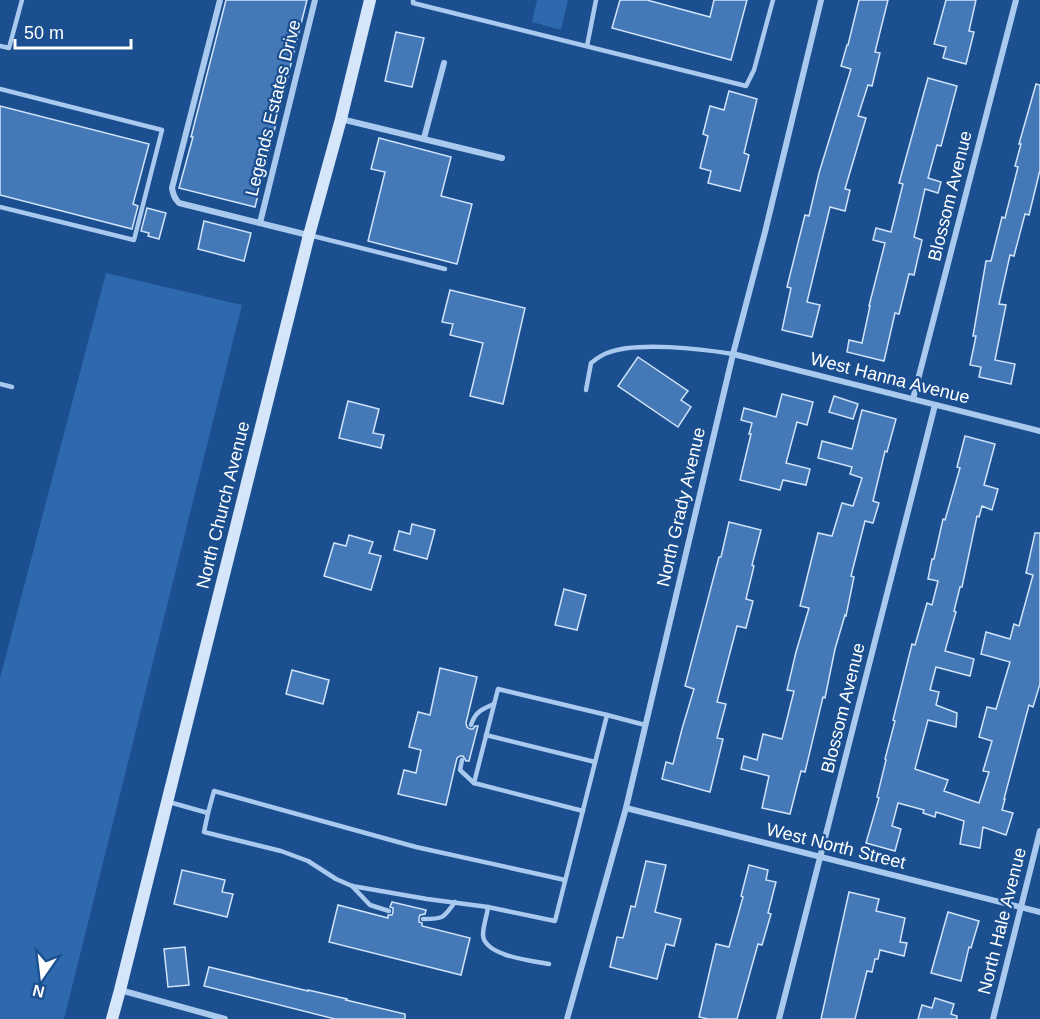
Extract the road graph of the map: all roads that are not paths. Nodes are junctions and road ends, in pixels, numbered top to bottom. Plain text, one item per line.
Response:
1 (21, 0) edge
2 (220, 0) edge
3 (315, 0) edge
4 (369, 0) edge
5 (413, 0) edge
6 (596, 0) edge
7 (773, 0) edge
8 (821, 0) edge
9 (1016, 0) edge
10 (0, 46) edge
11 (587, 46) junction
12 (444, 63) dead end
13 (0, 89) edge
14 (340, 119) junction
15 (424, 138) junction
16 (502, 158) dead end
17 (0, 207) edge
18 (260, 222) junction
19 (309, 235) junction
20 (445, 269) dead end
21 (733, 354) junction
22 (0, 384) edge
23 (12, 387) dead end
24 (586, 390) dead end
25 (913, 399) junction
26 (935, 405) junction
27 (1040, 431) edge
28 (494, 704) junction
29 (607, 715) junction
30 (471, 725) dead end
31 (645, 725) junction
32 (486, 735) junction
33 (462, 760) dead end
34 (595, 762) junction
35 (474, 783) junction
36 (167, 802) junction
37 (626, 808) junction
38 (583, 811) junction
39 (208, 813) junction
40 (1040, 831) edge
41 (820, 857) junction
42 (565, 880) junction
43 (352, 886) junction
44 (455, 902) junction
45 (488, 907) junction
46 (1021, 908) junction
47 (389, 910) dead end
48 (1040, 912) edge
49 (423, 919) dead end
50 (549, 964) dead end
51 (120, 990) junction
52 (112, 1019) edge
53 (225, 1019) edge
54 (567, 1019) edge
55 (779, 1019) edge
56 (993, 1019) edge

1 - 10 lane
2 - 18 street
3 - 18 street, Legends Estates Drive
4 - 14 street, North Church Avenue
5 - 11 lane
6 - 11 lane
7 - 11 lane
8 - 21 street, North Grady Avenue
9 - 25 street, Blossom Avenue
12 - 15 street
13 - 17 lane
14 - 15 street
14 - 19 street, North Church Avenue
15 - 16 street
18 - 19 street
19 - 20 lane
19 - 36 street, North Church Avenue
21 - 24 lane
21 - 25 street, West Hanna Avenue
21 - 31 street, North Grady Avenue
22 - 23 lane
25 - 26 street, West Hanna Avenue
26 - 27 street, West Hanna Avenue
26 - 41 street, Blossom Avenue
28 - 29 lane
28 - 30 lane
28 - 32 lane
29 - 31 lane
29 - 34 lane
31 - 37 street, North Grady Avenue
32 - 34 lane
32 - 35 lane
33 - 35 lane
34 - 38 lane
35 - 38 lane
36 - 39 lane
36 - 51 street, North Church Avenue
37 - 41 street, West North Street
37 - 54 street, North Grady Avenue
38 - 42 lane
39 - 42 lane
39 - 43 lane
40 - 46 street, North Hale Avenue
41 - 46 street, West North Street
41 - 55 street, Blossom Avenue
42 - 45 lane
43 - 44 lane
43 - 47 lane
44 - 45 lane
44 - 49 lane
45 - 50 lane
46 - 48 street, West North Street
46 - 56 street, North Hale Avenue
51 - 52 street, North Church Avenue
51 - 53 street

